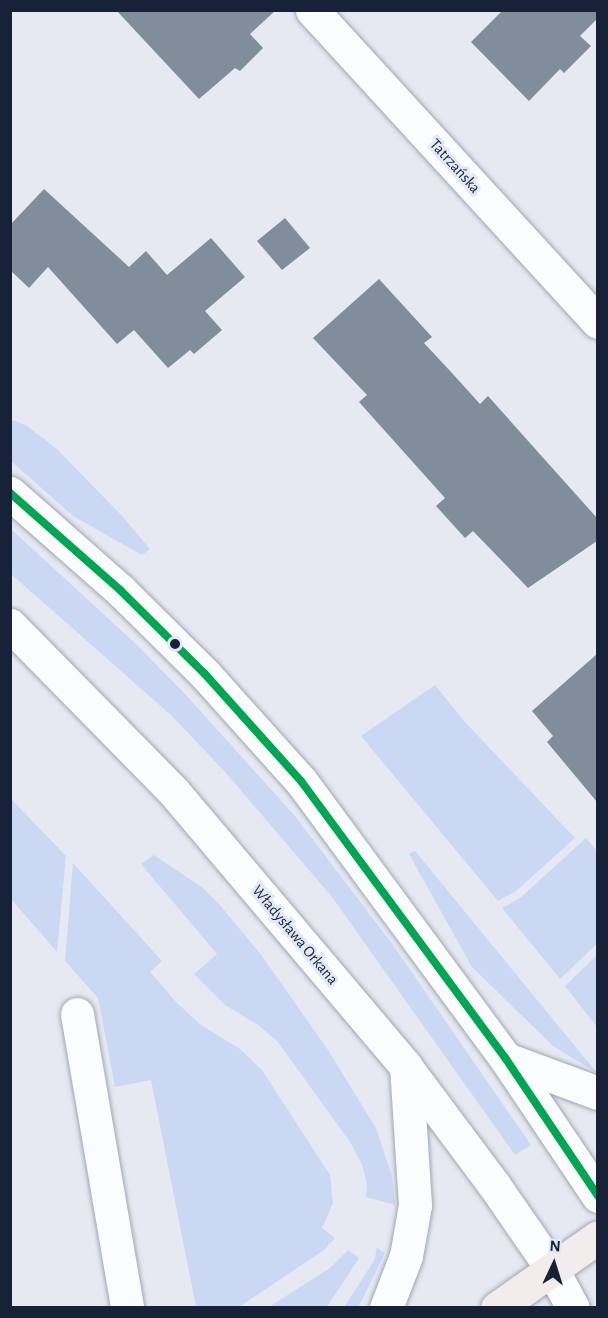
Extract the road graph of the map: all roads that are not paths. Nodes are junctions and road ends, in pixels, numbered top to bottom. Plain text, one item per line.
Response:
1 (312, 10) edge
2 (597, 322) edge
3 (10, 493) edge
4 (10, 625) edge
5 (76, 1014) dead end
6 (506, 1059) junction
7 (406, 1067) junction
8 (597, 1094) edge
9 (597, 1196) edge
10 (597, 1237) edge
11 (552, 1269) junction
12 (126, 1308) edge
13 (386, 1308) edge
14 (497, 1308) edge
15 (573, 1308) edge

1 - 2 street, Tatrzańska
3 - 6 street
4 - 7 street, Władysława Orkana
5 - 12 street
6 - 8 street
6 - 9 street
7 - 11 street, Władysława Orkana
7 - 13 street
10 - 11 main road
11 - 14 main road
11 - 15 street, Władysława Orkana

